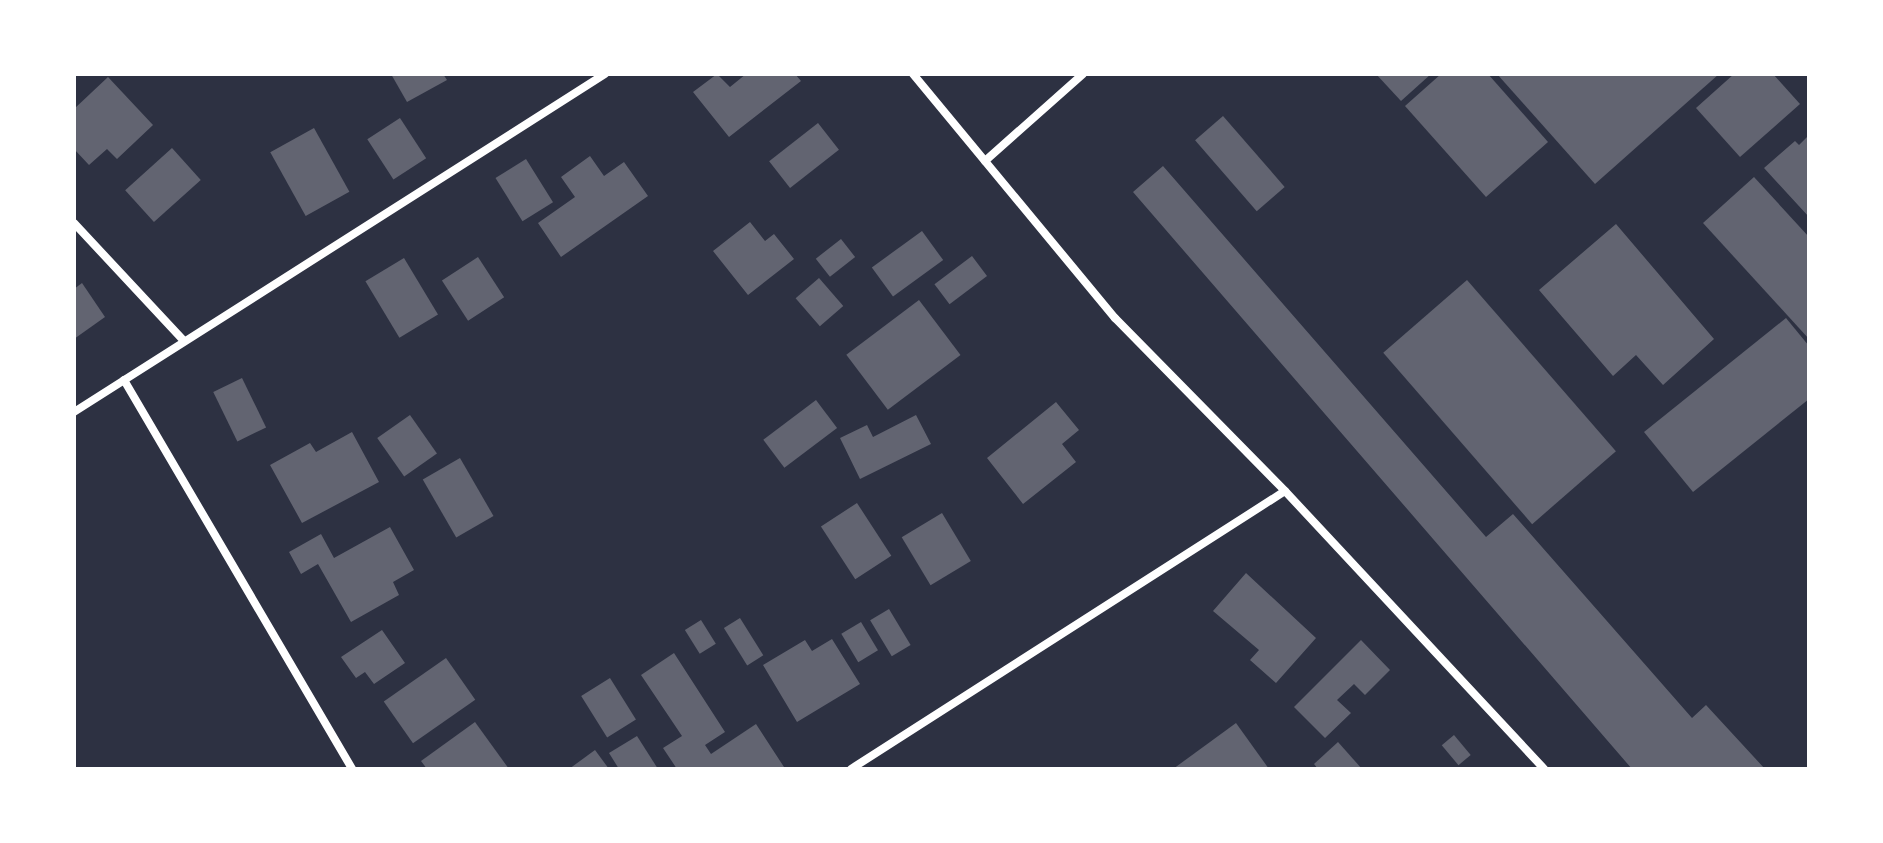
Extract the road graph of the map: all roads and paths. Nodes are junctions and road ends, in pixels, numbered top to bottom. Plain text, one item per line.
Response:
1 (605, 74) edge
2 (913, 74) edge
3 (1083, 74) edge
4 (985, 161) junction
5 (74, 223) edge
6 (183, 340) junction
7 (124, 380) junction
8 (74, 412) edge
9 (1285, 491) junction
10 (352, 769) edge
11 (851, 769) edge
12 (1544, 769) edge

1 - 6 street
2 - 4 street
3 - 4 street
4 - 9 street
5 - 6 street
6 - 7 street
7 - 8 street
7 - 10 street
9 - 11 street
9 - 12 street

